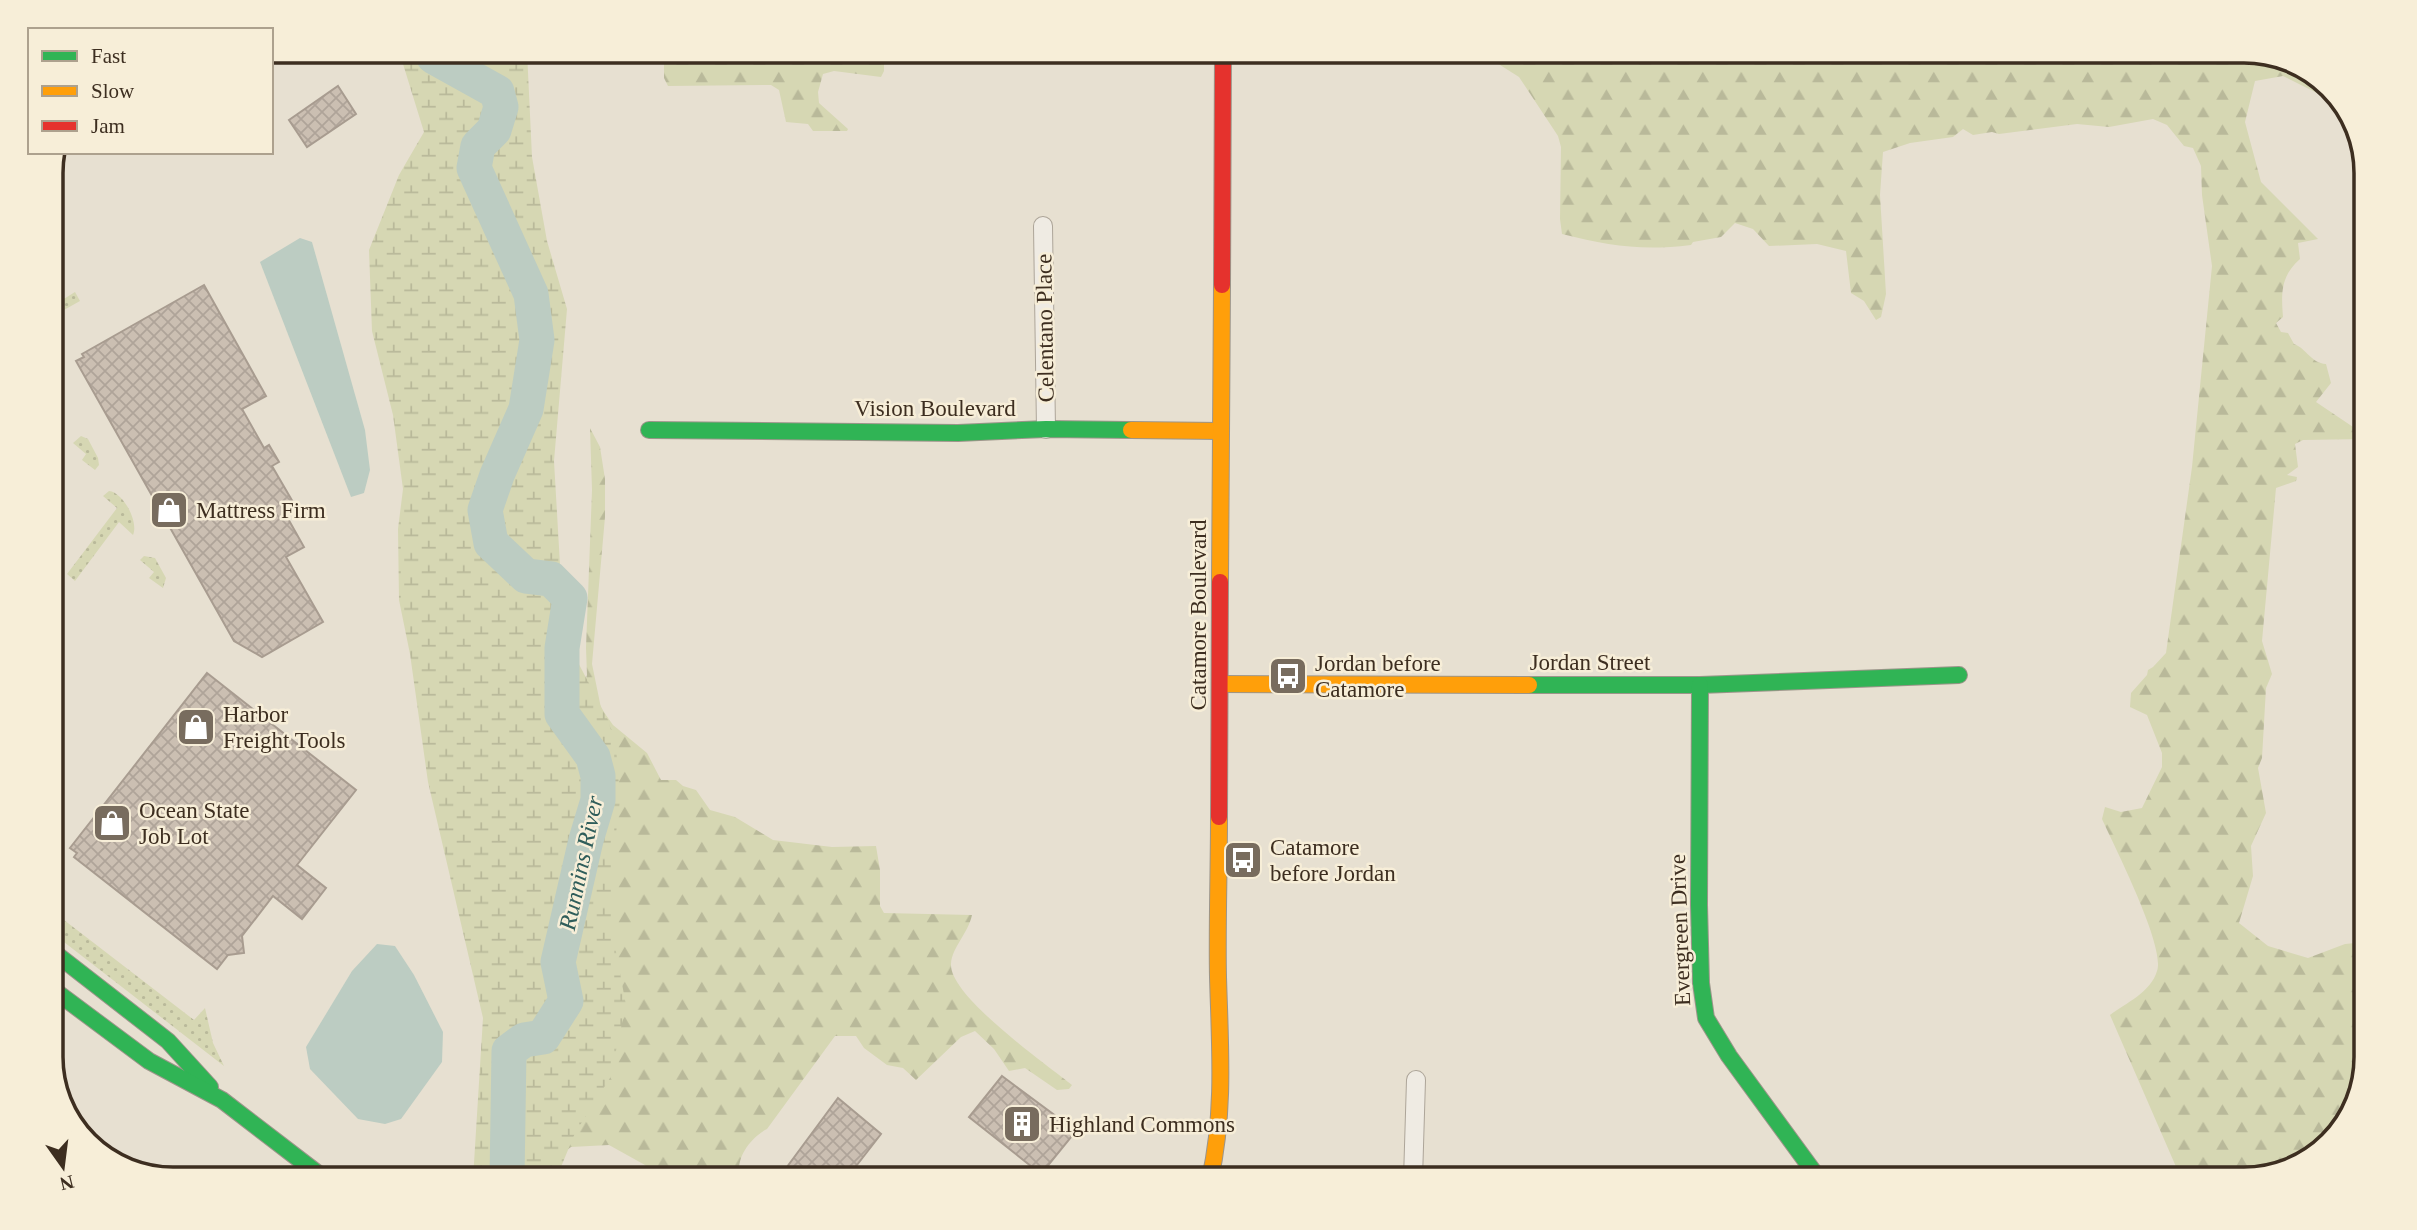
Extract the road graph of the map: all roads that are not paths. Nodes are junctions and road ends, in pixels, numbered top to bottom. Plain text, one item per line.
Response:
1 (1223, 63) edge
2 (1043, 226) dead end
3 (1046, 429) junction
4 (649, 430) dead end
5 (1221, 431) junction
6 (1959, 675) dead end
7 (1221, 684) junction
8 (1700, 685) junction
9 (63, 959) edge
10 (63, 997) edge
11 (1416, 1080) dead end
12 (222, 1100) junction
13 (310, 1167) edge
14 (1214, 1167) edge
15 (1413, 1167) edge
16 (1810, 1167) edge

1 - 5 street, Catamore Boulevard
2 - 3 street, Celentano Place
3 - 4 street, Vision Boulevard
3 - 5 street, Vision Boulevard
5 - 7 street, Catamore Boulevard
6 - 8 street, Jordan Street
7 - 8 street, Jordan Street
7 - 14 street, Catamore Boulevard
8 - 16 street, Evergreen Drive
9 - 12 street
10 - 12 street
11 - 15 street
12 - 13 street

